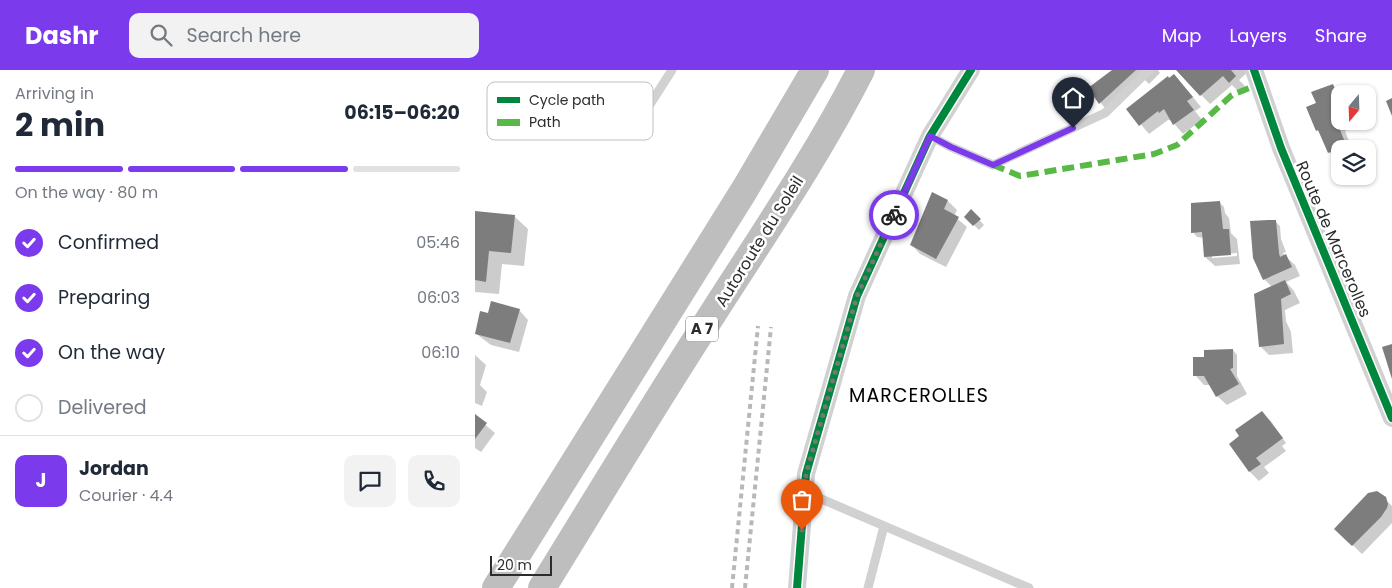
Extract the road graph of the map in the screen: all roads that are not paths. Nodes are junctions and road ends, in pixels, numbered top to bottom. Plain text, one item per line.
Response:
1 (672, 70) edge
2 (815, 70) edge
3 (861, 70) edge
4 (971, 70) edge
5 (1149, 70) edge
6 (1255, 70) edge
7 (653, 100) edge
8 (930, 136) junction
9 (1392, 418) edge
10 (805, 492) junction
11 (884, 526) junction
12 (497, 588) edge
13 (542, 588) edge
14 (797, 588) edge
15 (868, 588) edge
16 (1029, 588) edge

1 - 7 lane
2 - 12 highway, A 7
3 - 13 highway, Autoroute du Soleil / A 7
4 - 8 street
5 - 8 lane
6 - 9 street, Route de Marcerolles
8 - 10 street
10 - 11 lane
10 - 14 street
11 - 15 lane
11 - 16 lane

